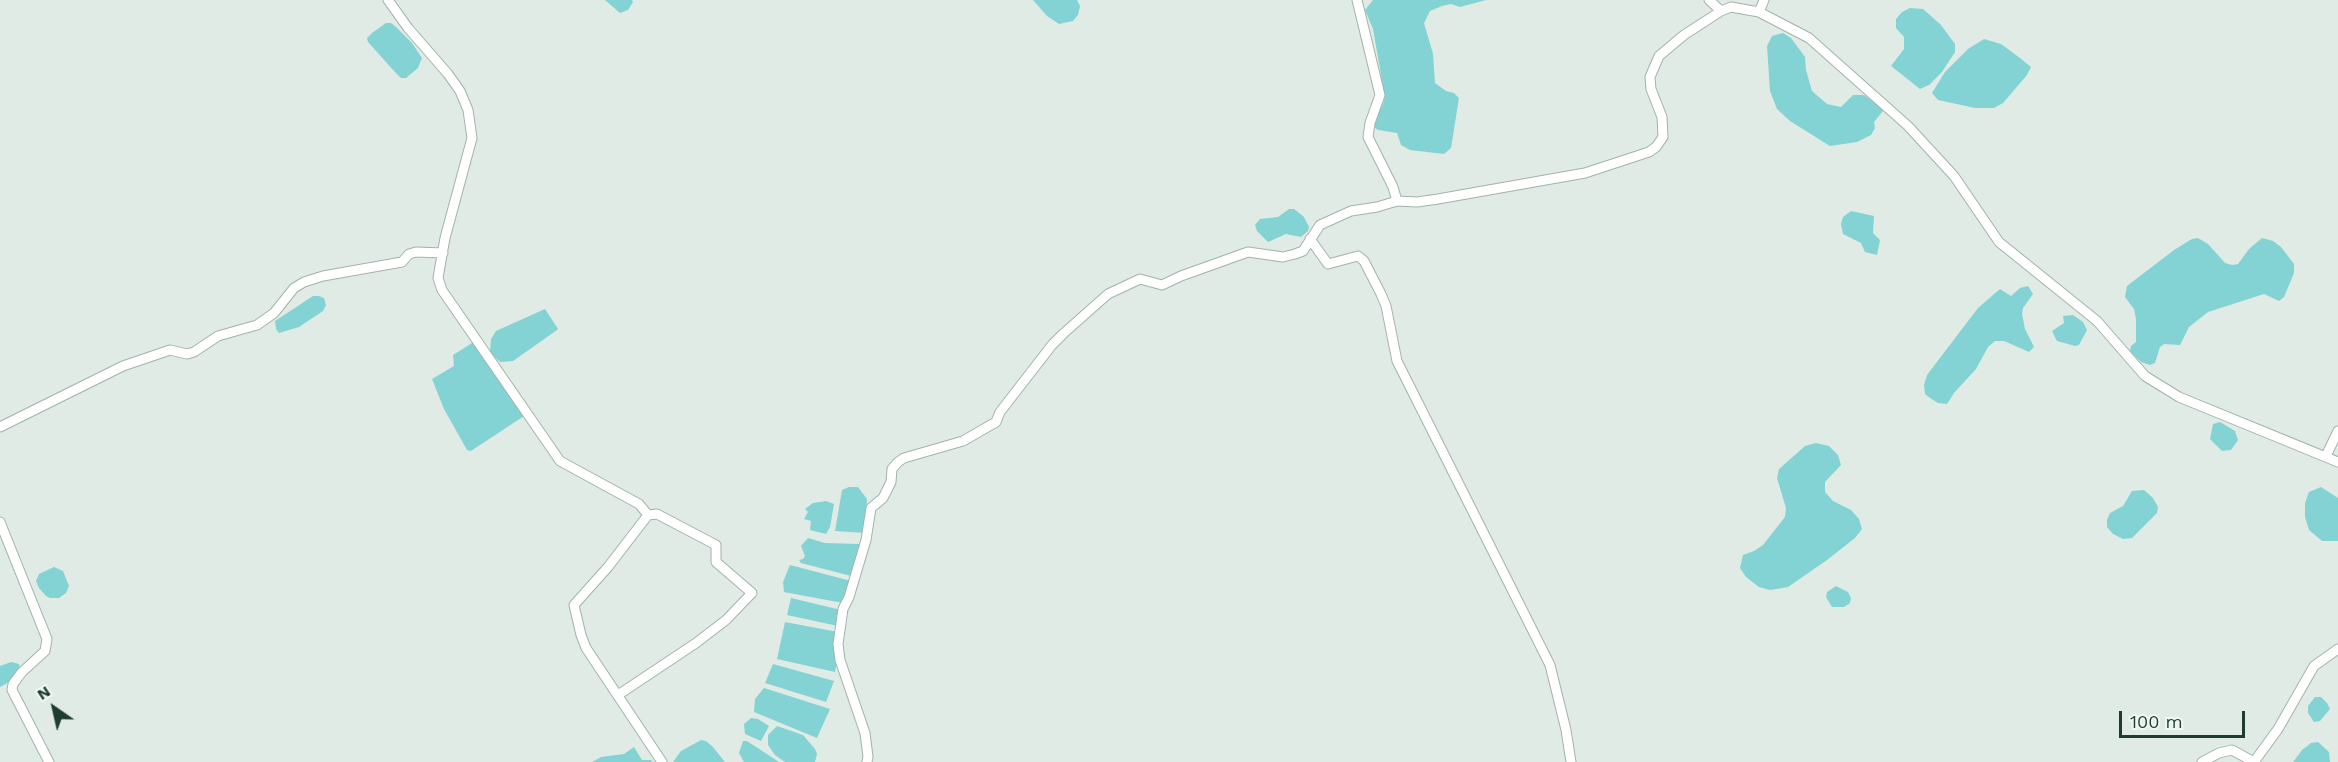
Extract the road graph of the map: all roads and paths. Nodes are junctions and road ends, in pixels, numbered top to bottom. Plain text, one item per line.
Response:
1 (388, 0) edge
2 (1357, 0) edge
3 (1709, 0) edge
4 (1764, 0) edge
5 (1721, 11) junction
6 (1759, 12) junction
7 (1397, 201) junction
8 (1310, 239) junction
9 (443, 253) junction
10 (0, 426) edge
11 (2338, 431) edge
12 (2326, 456) junction
13 (2338, 462) edge
14 (648, 515) junction
15 (0, 522) edge
16 (2338, 649) edge
17 (618, 695) junction
18 (49, 762) edge
19 (662, 762) edge
20 (867, 762) edge
21 (1570, 762) edge
22 (2202, 762) edge

1 - 9 street
2 - 7 street
3 - 5 street
4 - 6 street
5 - 6 street
5 - 7 street
6 - 12 street
7 - 8 street
8 - 20 street
8 - 21 street
9 - 10 street
9 - 14 street
11 - 12 street
12 - 13 street
14 - 17 street
14 - 17 street
15 - 18 street
16 - 22 street
17 - 19 street

